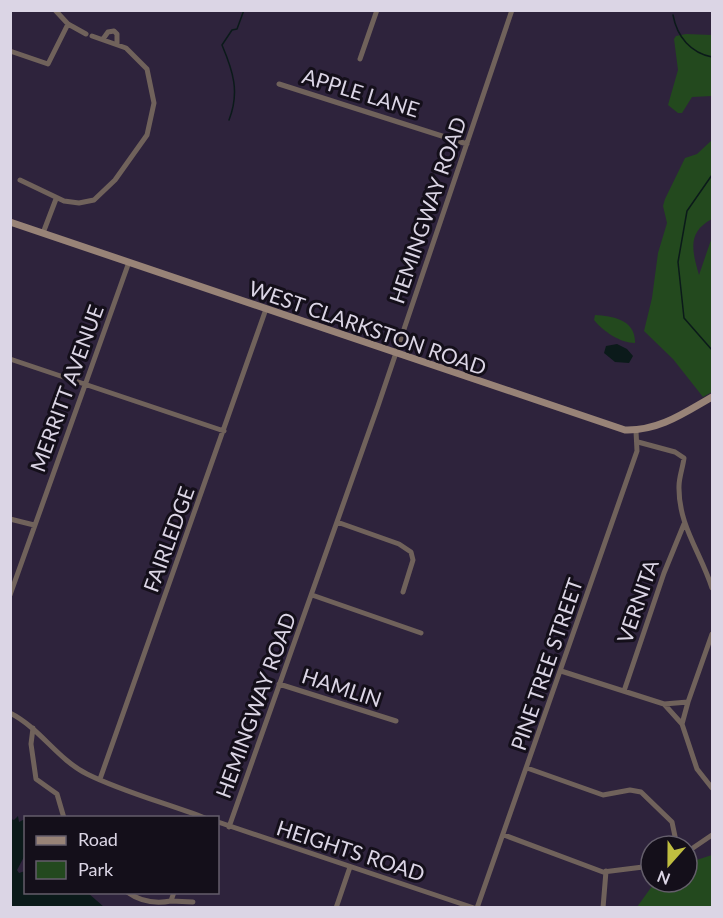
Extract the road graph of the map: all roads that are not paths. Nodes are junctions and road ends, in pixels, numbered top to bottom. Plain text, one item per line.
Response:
1 (55, 10) edge
2 (378, 10) edge
3 (512, 10) edge
4 (68, 24) junction
5 (103, 39) junction
6 (117, 44) junction
7 (10, 51) edge
8 (360, 59) dead end
9 (279, 84) dead end
10 (467, 144) junction
11 (20, 180) dead end
12 (56, 199) junction
13 (10, 222) edge
14 (43, 233) junction
15 (129, 262) junction
16 (266, 309) junction
17 (396, 354) junction
18 (10, 360) edge
19 (85, 384) junction
20 (712, 397) edge
21 (636, 430) junction
22 (224, 431) junction
23 (638, 442) junction
24 (10, 519) edge
25 (337, 522) junction
26 (684, 524) junction
27 (34, 525) junction
28 (712, 585) edge
29 (403, 592) dead end
30 (10, 595) edge
31 (312, 595) junction
32 (421, 633) dead end
33 (712, 634) edge
34 (561, 671) junction
35 (279, 684) junction
36 (624, 691) junction
37 (688, 702) junction
38 (664, 704) junction
39 (10, 713) edge
40 (396, 721) dead end
41 (681, 724) junction
42 (33, 728) junction
43 (527, 768) junction
44 (100, 779) junction
45 (712, 788) edge
46 (63, 816) edge
47 (197, 816) edge
48 (219, 822) edge
49 (229, 827) junction
50 (504, 834) junction
51 (674, 834) edge
52 (712, 835) edge
53 (699, 845) edge
54 (350, 867) junction
55 (639, 868) edge
56 (606, 872) junction
57 (131, 894) edge
58 (173, 894) edge
59 (449, 900) junction
60 (171, 901) junction
61 (193, 902) dead end
62 (336, 908) edge
63 (447, 908) edge
64 (476, 908) edge
65 (603, 908) edge

1 - 4 street
2 - 8 street
3 - 10 street, HEMINGWAY ROAD
4 - 5 street
4 - 7 street
5 - 6 street
5 - 6 street
6 - 12 street
9 - 10 street, APPLE LANE
10 - 17 street, HEMINGWAY ROAD
11 - 12 street
12 - 14 street
13 - 14 main road, WEST CLARKSTON ROAD
14 - 15 main road, WEST CLARKSTON ROAD
15 - 16 main road, WEST CLARKSTON ROAD
15 - 19 street, MERRITT AVENUE
16 - 17 main road, WEST CLARKSTON ROAD
16 - 22 street, FAIRLEDGE
17 - 21 main road, WEST CLARKSTON ROAD
17 - 25 street, HEMINGWAY ROAD
18 - 19 street
19 - 22 street
19 - 27 street, MERRITT AVENUE
20 - 21 main road, WEST CLARKSTON ROAD
21 - 23 street, PINE TREE STREET
22 - 44 street, FAIRLEDGE
23 - 26 street
23 - 34 street, PINE TREE STREET
24 - 27 street
25 - 29 street
25 - 31 street, HEMINGWAY ROAD
26 - 28 street
26 - 36 street, VERNITA
27 - 30 street, MERRITT AVENUE
31 - 32 street, HEMINGWAY ROAD
31 - 35 street, HEMINGWAY ROAD
33 - 37 street
34 - 36 street
34 - 43 street, PINE TREE STREET
35 - 40 street, HAMLIN
35 - 49 street, HEMINGWAY ROAD
36 - 38 street
37 - 38 street
37 - 41 street
38 - 41 street
39 - 42 street
41 - 45 street
42 - 44 street
42 - 46 street
43 - 50 street, PINE TREE STREET
43 - 51 street
44 - 47 street
48 - 49 street, HEIGHTS ROAD
49 - 54 street, HEIGHTS ROAD
50 - 56 street
50 - 64 street, PINE TREE STREET
52 - 53 street
54 - 59 street, HEIGHTS ROAD
54 - 62 street
55 - 56 street
56 - 65 street
57 - 60 street
58 - 60 street
59 - 63 street
59 - 64 street, HEIGHTS ROAD
60 - 61 street

